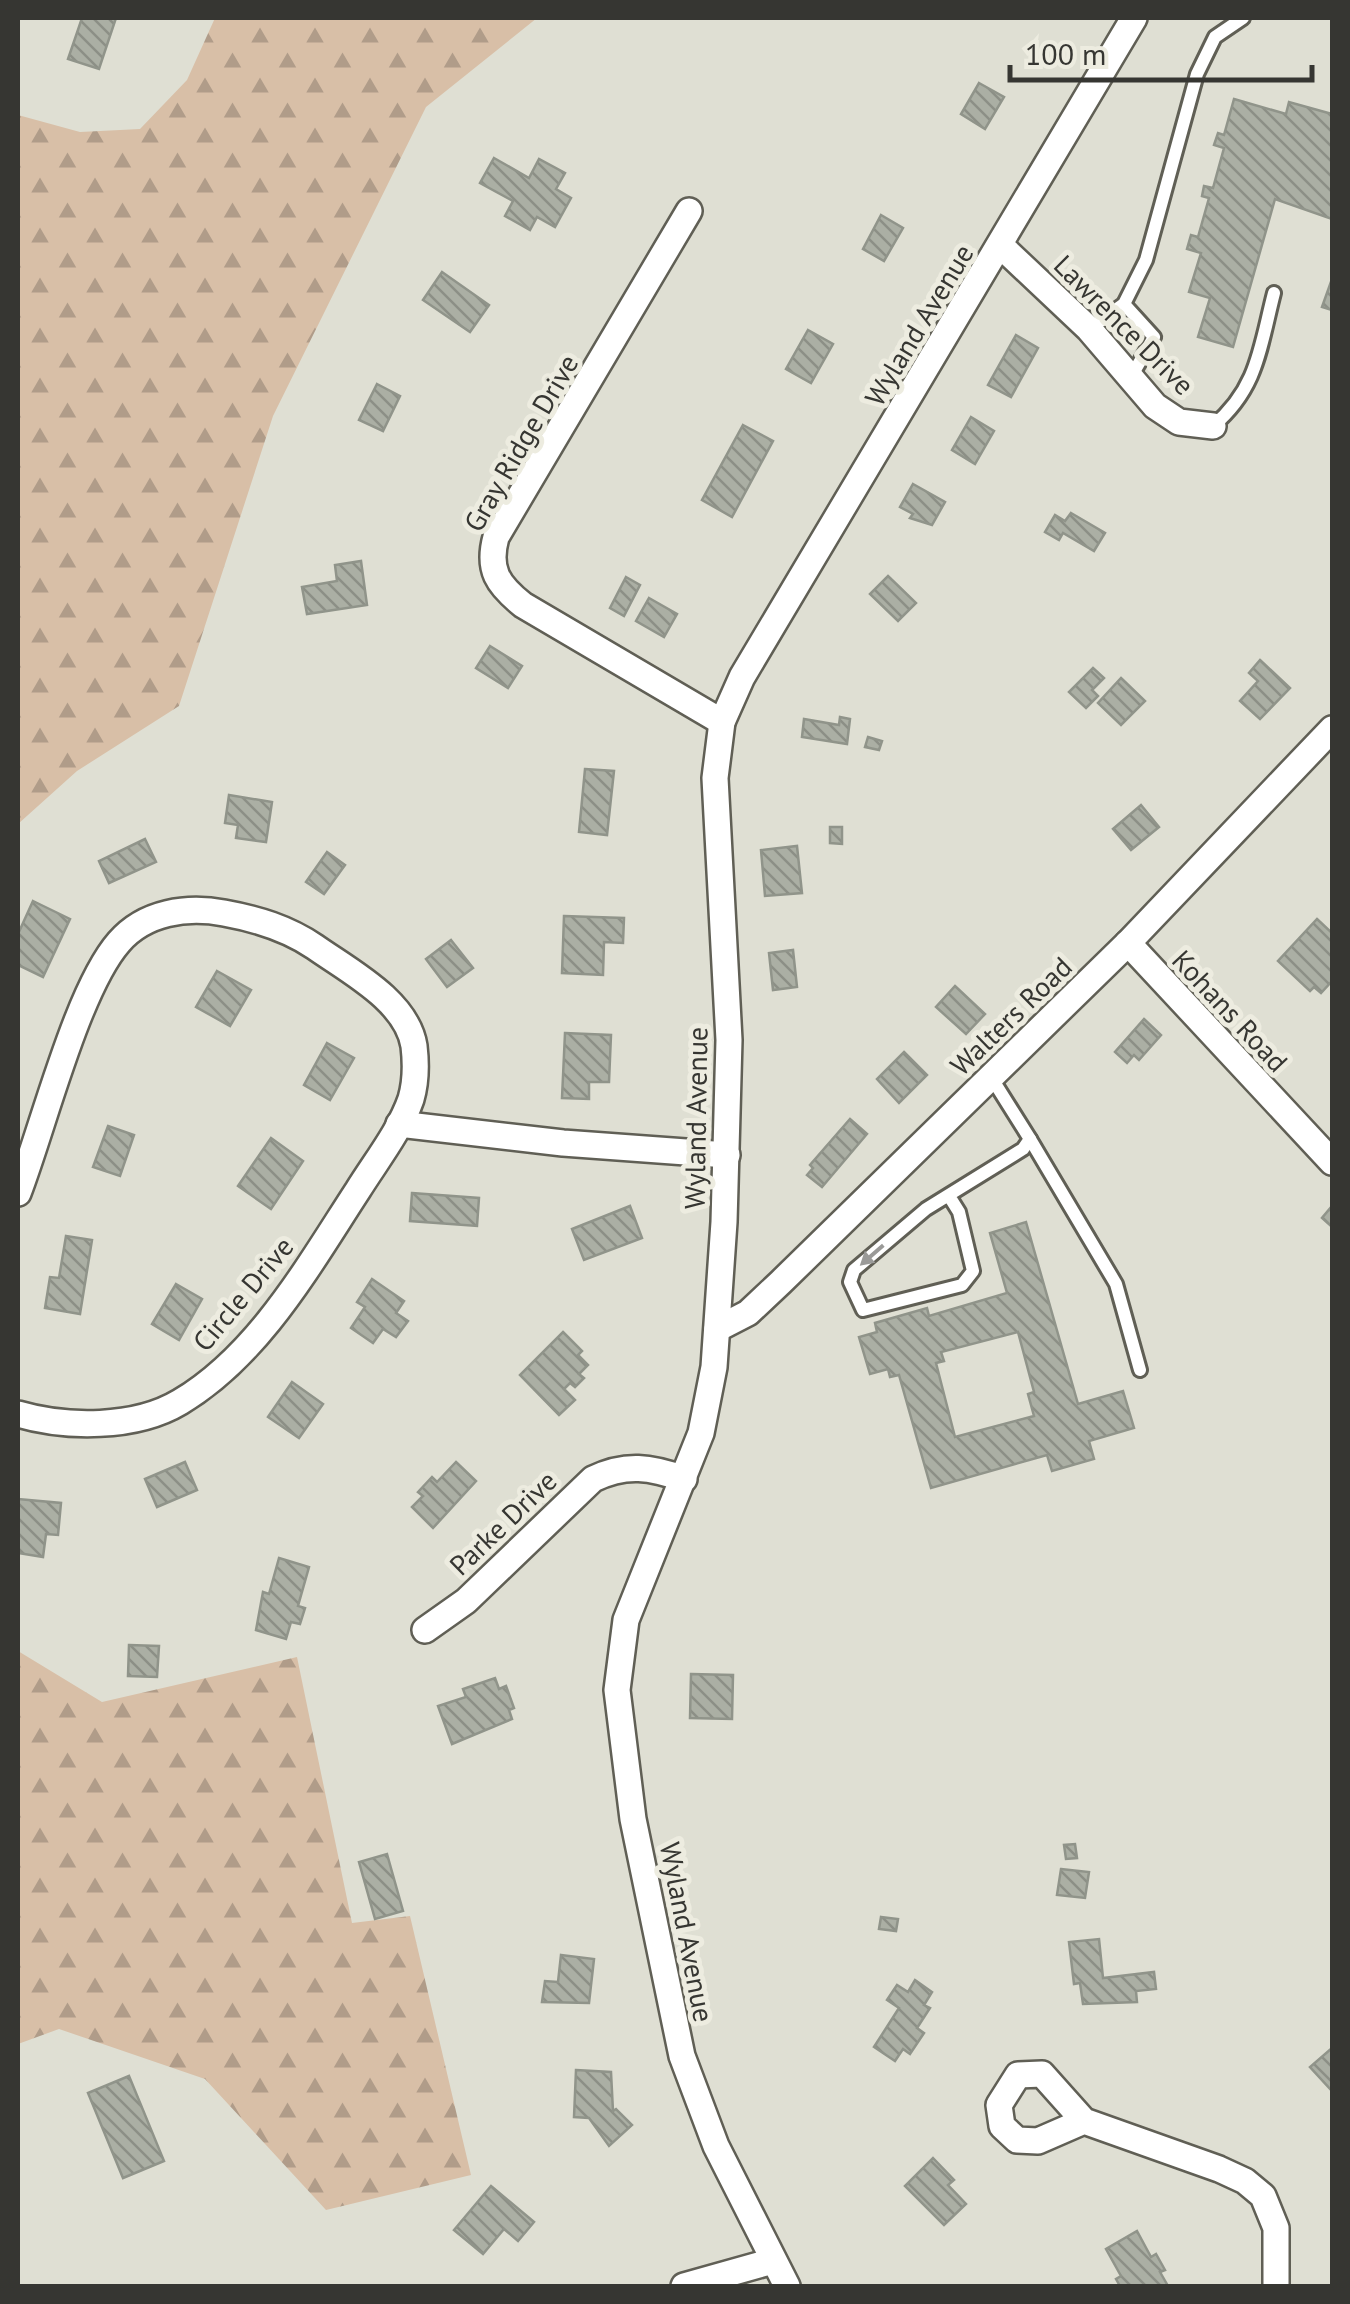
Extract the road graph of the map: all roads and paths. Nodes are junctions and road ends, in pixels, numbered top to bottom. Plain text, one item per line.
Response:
1 (1134, 18) edge
2 (1243, 18) edge
3 (689, 211) dead end
4 (1001, 246) junction
5 (1274, 293) dead end
6 (1124, 304) junction
7 (1089, 328) junction
8 (1131, 378) junction
9 (1214, 426) joint
10 (722, 722) junction
11 (1332, 729) edge
12 (1128, 944) junction
13 (991, 1077) junction
14 (398, 1124) junction
15 (1030, 1139) junction
16 (726, 1155) junction
17 (1332, 1162) edge
18 (18, 1193) edge
19 (949, 1196) junction
20 (717, 1329) junction
21 (1140, 1370) dead end
22 (18, 1414) edge
23 (684, 1479) junction
24 (426, 1630) dead end
25 (1084, 2121) dead end
26 (773, 2260) junction
27 (684, 2286) edge
28 (787, 2286) edge
29 (1276, 2286) edge

1 - 4 street, Wyland Avenue
2 - 6 lane
3 - 10 street, Gray Ridge Drive
4 - 7 street, Lawrence Drive
4 - 10 street, Wyland Avenue
5 - 9 lane
6 - 7 lane
6 - 8 lane
7 - 8 street, Lawrence Drive
8 - 9 street, Lawrence Drive
10 - 16 street, Wyland Avenue
11 - 12 street, Walters Road
12 - 13 street, Walters Road
12 - 17 street, Kohans Road
13 - 15 lane
13 - 20 street, Walters Road
14 - 16 street
14 - 18 street, Circle Drive
14 - 22 street, Circle Drive
15 - 19 lane
15 - 21 lane
16 - 20 street, Wyland Avenue
19 -> 19 lane
20 - 23 street, Wyland Avenue
23 - 24 street, Parke Drive
23 - 26 street, Wyland Avenue
25 - 29 street
26 - 27 street
26 - 28 street, Wyland Avenue

